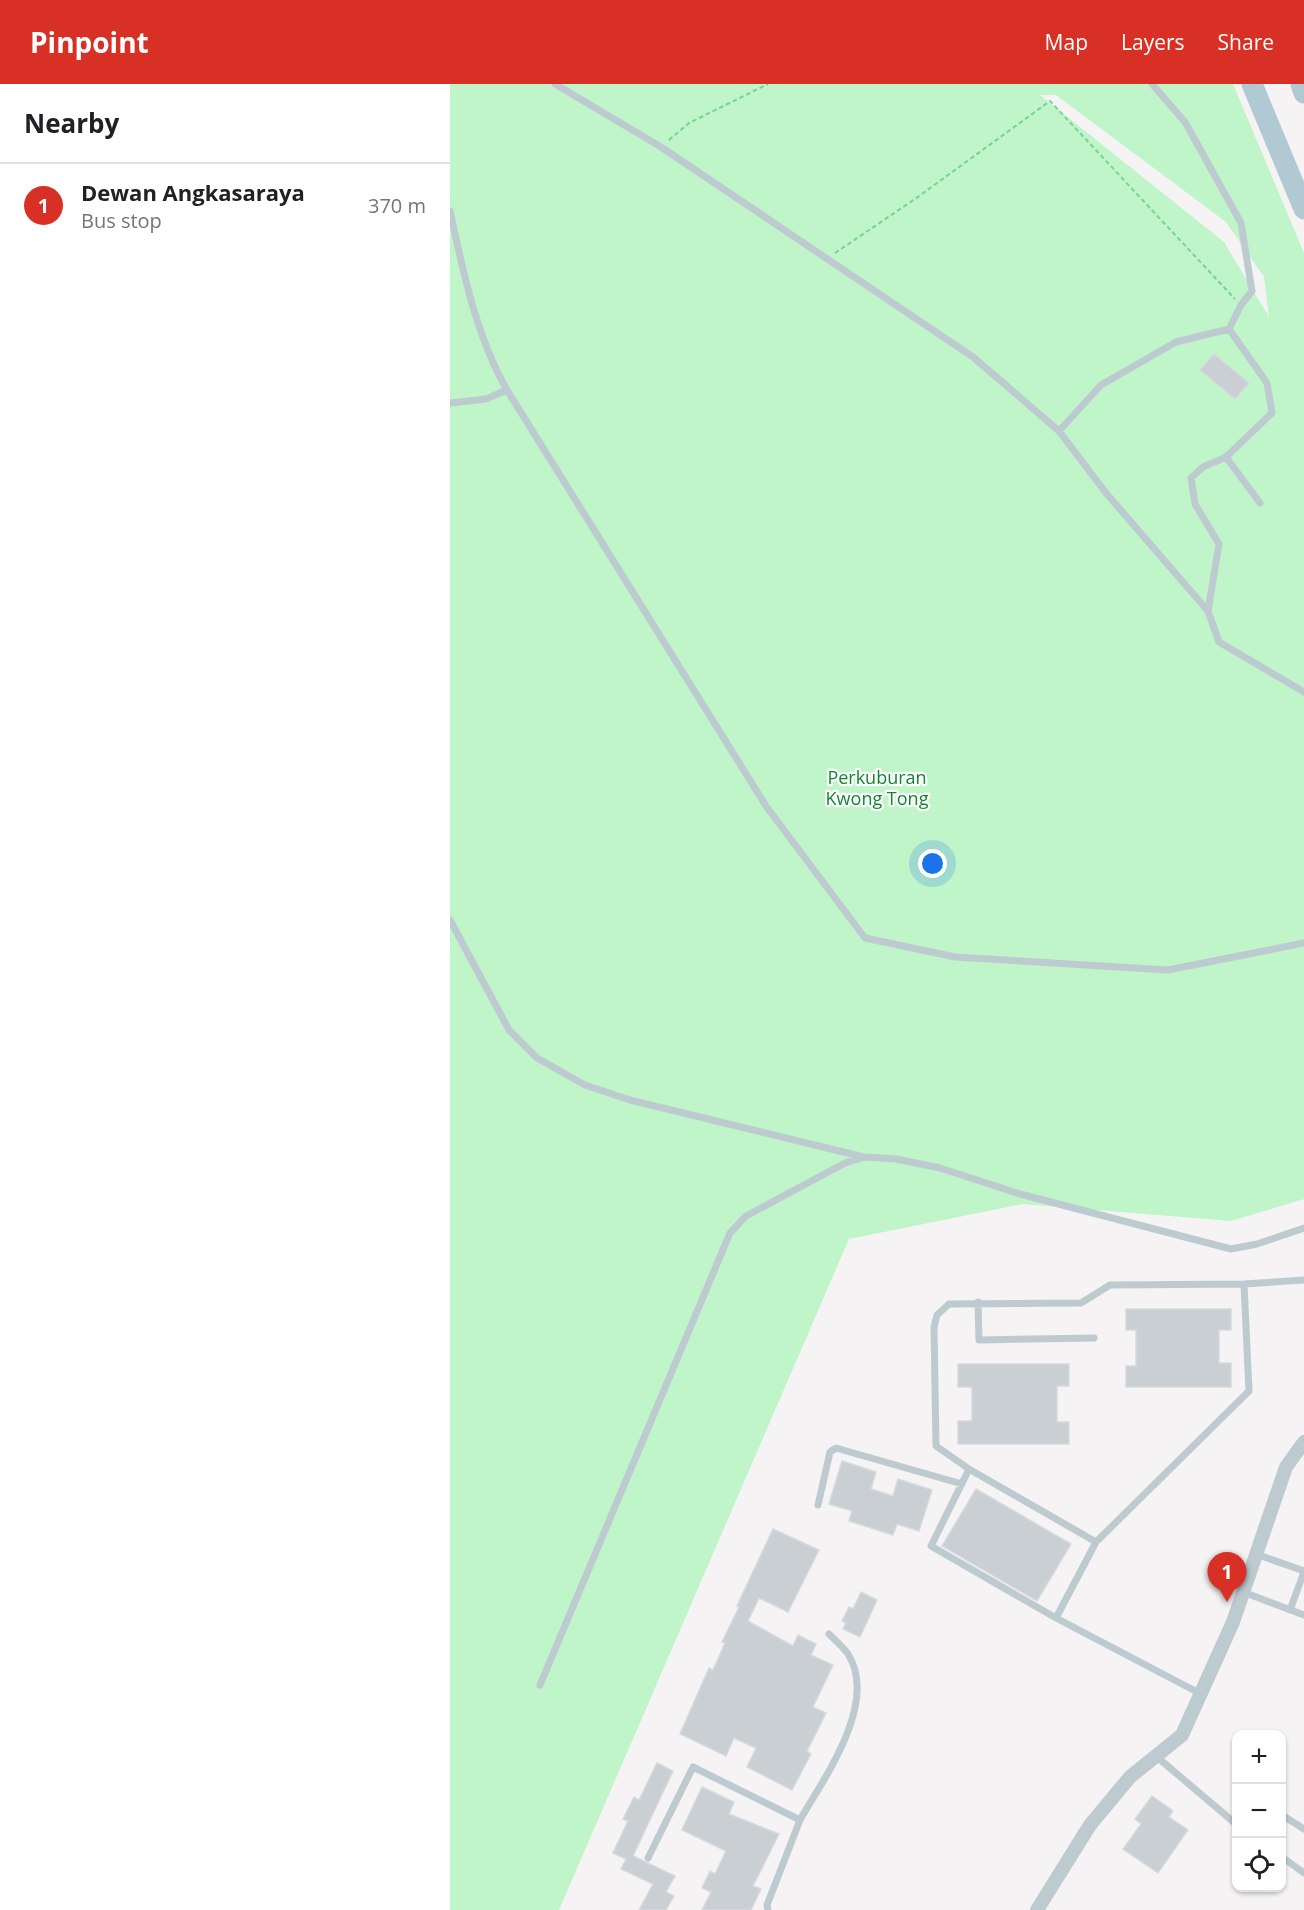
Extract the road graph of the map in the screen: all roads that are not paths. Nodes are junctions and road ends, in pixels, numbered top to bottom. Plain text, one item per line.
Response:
1 (555, 84) edge
2 (1152, 84) edge
3 (1252, 84) edge
4 (1300, 84) edge
5 (1304, 93) edge
6 (1304, 209) edge
7 (450, 211) edge
8 (1229, 329) junction
9 (507, 390) junction
10 (450, 403) edge
11 (1059, 430) junction
12 (1226, 457) junction
13 (1260, 503) dead end
14 (1208, 611) junction
15 (1304, 692) edge
16 (450, 920) edge
17 (454, 934) edge
18 (1304, 943) edge
19 (864, 1157) junction
20 (1304, 1228) edge
21 (1304, 1280) edge
22 (1244, 1284) junction
23 (978, 1302) junction
24 (1094, 1338) dead end
25 (1304, 1442) edge
26 (969, 1469) junction
27 (962, 1484) junction
28 (818, 1505) dead end
29 (1096, 1542) junction
30 (1256, 1554) junction
31 (1304, 1571) edge
32 (1243, 1592) junction
33 (1290, 1610) junction
34 (1304, 1615) edge
35 (1056, 1618) junction
36 (829, 1634) dead end
37 (540, 1685) dead end
38 (1201, 1694) junction
39 (1157, 1757) junction
40 (1286, 1818) edge
41 (800, 1820) junction
42 (1232, 1821) edge
43 (1304, 1829) edge
44 (648, 1858) dead end
45 (1286, 1860) edge
46 (1304, 1873) edge
47 (768, 1910) edge
48 (1037, 1910) edge

1 - 11 lane
2 - 8 lane
3 - 6 main road
4 - 5 main road
7 - 9 lane
8 - 11 lane
8 - 12 lane
9 - 10 lane
9 - 18 lane
11 - 14 lane
12 - 13 lane
12 - 14 lane
14 - 15 lane
16 - 17 lane
17 - 19 lane
19 - 20 lane
19 - 37 lane
21 - 22 lane
22 - 23 lane
22 - 29 lane
23 - 24 lane
23 - 26 lane
25 - 30 street
26 - 27 lane
26 - 29 lane
27 - 28 lane
27 - 35 lane
29 - 35 lane
30 - 31 lane
30 - 32 street
31 - 33 lane
32 - 33 lane
32 - 38 street
33 - 34 lane
35 - 38 lane
36 - 41 lane
38 - 39 street
39 - 42 lane
39 - 48 street
40 - 43 lane
41 - 44 lane
41 - 47 lane
45 - 46 lane

